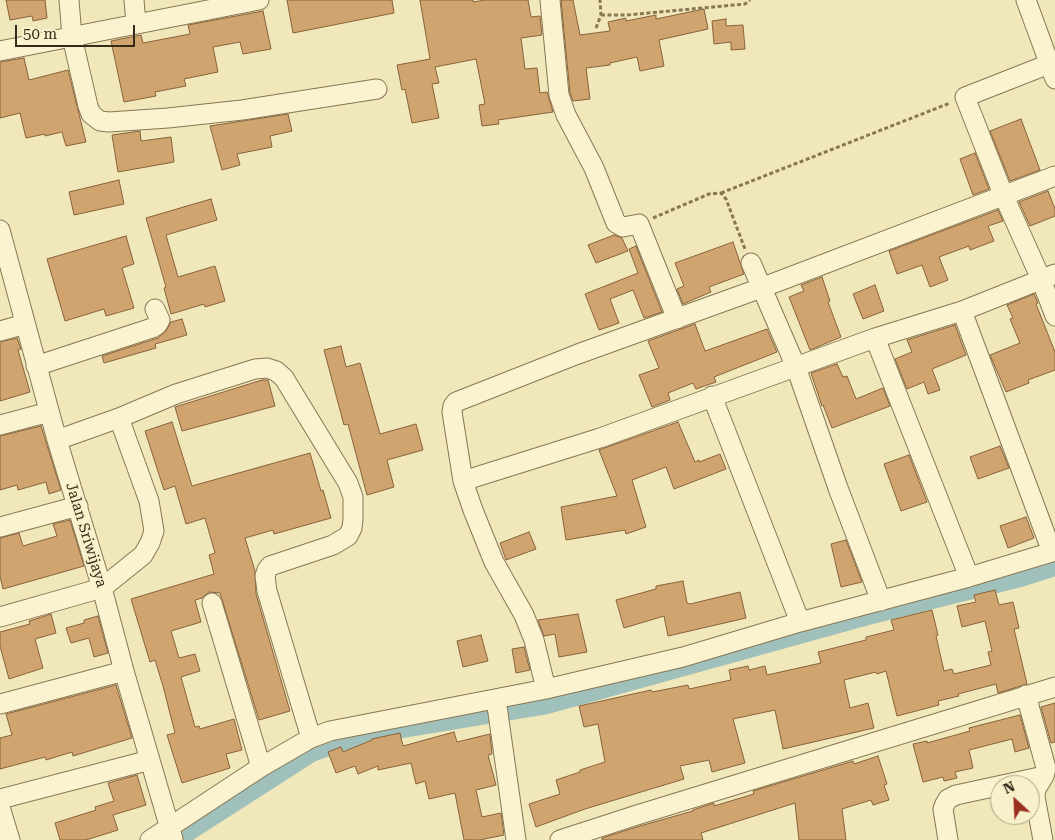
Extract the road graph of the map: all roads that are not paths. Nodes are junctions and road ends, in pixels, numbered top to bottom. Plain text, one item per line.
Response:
1 (69, 0) edge
2 (134, 0) edge
3 (259, 0) edge
4 (550, 0) edge
5 (1026, 0) edge
6 (176, 8) edge
7 (136, 24) junction
8 (72, 37) junction
9 (0, 51) edge
10 (1052, 71) edge
11 (376, 89) dead end
12 (1055, 176) edge
13 (1003, 194) junction
14 (1, 236) edge
15 (751, 264) road end
16 (1048, 277) edge
17 (761, 288) junction
18 (155, 308) dead end
19 (962, 311) junction
20 (1055, 316) edge
21 (677, 318) junction
22 (25, 324) junction
23 (0, 331) edge
24 (875, 338) junction
25 (36, 366) junction
26 (796, 367) junction
27 (712, 396) junction
28 (49, 412) junction
29 (119, 418) junction
30 (0, 425) edge
31 (57, 440) junction
32 (463, 481) junction
33 (78, 506) junction
34 (0, 527) edge
35 (1054, 551) edge
36 (969, 577) junction
37 (102, 588) junction
38 (881, 601) junction
39 (212, 603) dead end
40 (0, 616) edge
41 (800, 622) junction
42 (124, 671) junction
43 (1055, 687) edge
44 (546, 689) junction
45 (1026, 696) junction
46 (0, 704) edge
47 (498, 704) junction
48 (311, 738) junction
49 (150, 760) junction
50 (261, 767) junction
51 (1044, 776) junction
52 (0, 799) edge
53 (0, 807) edge
54 (172, 835) edge
55 (10, 840) edge
56 (150, 840) edge
57 (516, 840) edge
58 (560, 840) edge
59 (948, 840) edge
60 (1043, 840) edge

1 - 8 street
2 - 7 street
3 - 6 street
4 - 21 street
5 - 10 street
6 - 7 street
7 - 8 street
8 - 9 street
8 - 11 street
10 - 13 street
12 - 13 street
13 - 16 street
13 - 17 street
14 - 22 street, Jalan Sriwijaya
15 - 17 street
16 - 19 street
16 - 20 street
17 - 21 street
17 - 26 street
18 - 25 street
19 - 24 street
19 - 35 street
21 - 32 street
22 - 23 street
22 - 25 street, Jalan Sriwijaya
24 - 26 street
24 - 36 street
25 - 28 street, Jalan Sriwijaya
26 - 27 street
26 - 38 street
27 - 32 street
27 - 41 street
28 - 30 street
28 - 31 street, Jalan Sriwijaya
29 - 31 street
29 - 37 street
29 - 48 street
31 - 33 street, Jalan Sriwijaya
32 - 44 street
33 - 34 street
33 - 37 street, Jalan Sriwijaya
35 - 36 street
36 - 38 street
37 - 40 street
37 - 42 street, Jalan Sriwijaya
38 - 41 street
39 - 50 street
41 - 44 street
42 - 46 street
42 - 49 street, Jalan Sriwijaya
43 - 45 street
44 - 47 street
45 - 51 street
45 - 58 street
47 - 48 street
47 - 57 street
48 - 50 street
49 - 52 street
49 - 54 street, Jalan Sriwijaya
50 - 54 street
51 - 59 street
51 - 60 street
53 - 55 street
54 - 56 street

